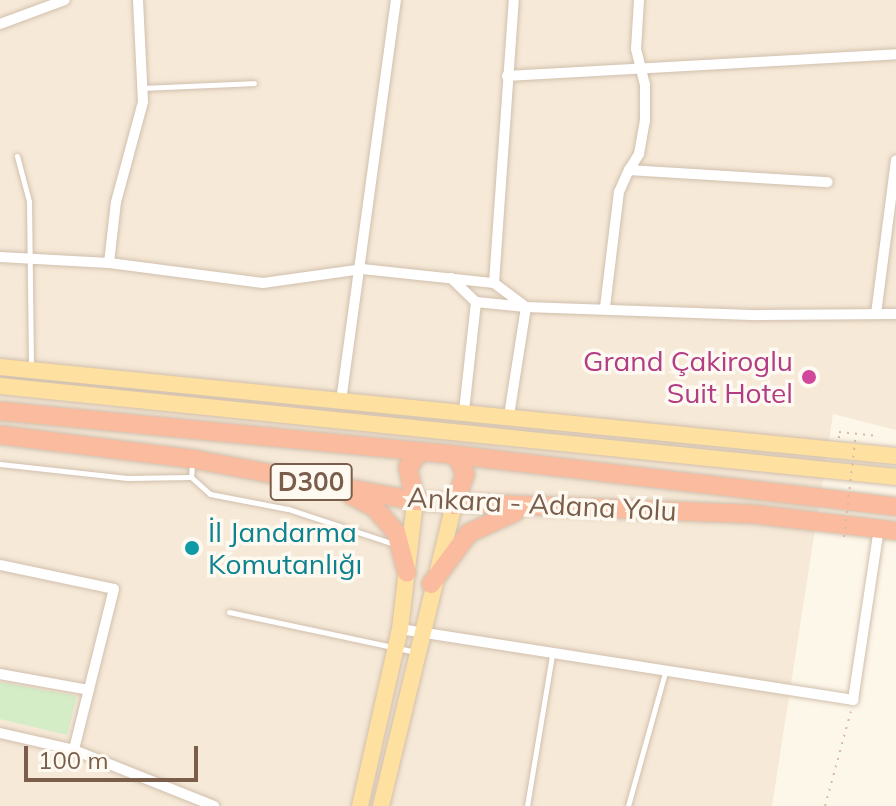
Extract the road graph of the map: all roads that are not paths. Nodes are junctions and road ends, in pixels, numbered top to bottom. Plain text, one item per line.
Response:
1 (65, 0) edge
2 (138, 0) edge
3 (396, 0) edge
4 (514, 0) edge
5 (639, 0) edge
6 (0, 24) edge
7 (896, 54) edge
8 (643, 70) junction
9 (507, 76) junction
10 (254, 83) dead end
11 (144, 88) junction
12 (17, 156) dead end
13 (896, 160) edge
14 (629, 170) junction
15 (828, 182) dead end
16 (0, 257) edge
17 (32, 260) junction
18 (109, 263) junction
19 (362, 269) junction
20 (451, 278) junction
21 (494, 283) junction
22 (476, 302) junction
23 (526, 307) junction
24 (605, 307) junction
25 (876, 314) junction
26 (896, 314) edge
27 (0, 367) edge
28 (31, 371) junction
29 (0, 386) edge
30 (341, 401) junction
31 (0, 411) edge
32 (464, 411) junction
33 (509, 416) junction
34 (462, 432) junction
35 (0, 435) edge
36 (507, 437) junction
37 (420, 452) junction
38 (456, 455) junction
39 (896, 456) edge
40 (0, 464) edge
41 (192, 468) junction
42 (896, 477) edge
43 (338, 488) junction
44 (415, 501) junction
45 (454, 505) junction
46 (538, 507) junction
47 (896, 507) edge
48 (887, 530) edge
49 (401, 546) junction
50 (0, 565) edge
51 (407, 573) junction
52 (431, 584) junction
53 (229, 612) dead end
54 (400, 629) junction
55 (421, 634) junction
56 (396, 648) junction
57 (417, 652) junction
58 (552, 655) junction
59 (665, 673) junction
60 (0, 674) edge
61 (89, 690) junction
62 (0, 733) edge
63 (74, 750) junction
64 (214, 806) edge
65 (360, 806) edge
66 (381, 806) edge
67 (527, 806) edge
68 (628, 806) edge

1 - 6 street
2 - 11 street
3 - 19 street
4 - 9 street
5 - 8 street
7 - 8 street
8 - 9 street
8 - 14 street
9 - 21 street
10 - 11 lane
11 - 18 street
12 - 17 lane
13 - 25 street
14 - 15 street
14 - 24 street
16 - 17 street
17 - 18 street
17 - 28 lane
18 - 19 street
19 - 20 street
19 - 30 street
20 - 21 street
20 - 22 street
21 - 23 street
22 - 23 street
22 - 32 street
23 - 24 street
23 - 33 street
24 - 25 street
25 - 26 street
27 - 28 main road
28 - 30 main road
29 - 34 main road
30 - 32 main road
31 - 37 highway, Ankara - Adana Yolu / D300
32 - 33 main road
32 - 34 main road
33 - 36 main road
33 - 39 main road
34 - 36 main road
35 - 41 highway, Ankara - Adana Yolu / D300
36 - 42 main road
37 - 38 highway, Ankara - Adana Yolu / D300
37 - 44 highway
38 - 45 highway
38 - 47 highway, Ankara - Adana Yolu / D300
40 - 41 lane
41 - 43 highway, Ankara - Adana Yolu / D300
41 - 49 lane
43 - 44 highway, Ankara - Adana Yolu / D300
43 - 49 highway
44 - 45 highway, Ankara - Adana Yolu / D300
44 - 51 main road
45 - 46 highway, Ankara - Adana Yolu / D300
45 - 52 main road
46 - 48 highway, Ankara - Adana Yolu / D300
46 - 52 highway
48 - 59 street
49 - 51 highway
50 - 61 street
51 - 54 main road
52 - 55 main road
53 - 56 lane
54 - 55 street
54 - 56 main road
55 - 57 main road
55 - 58 street
56 - 57 lane
56 - 65 main road
57 - 66 main road
58 - 59 street
58 - 67 lane
59 - 68 lane
60 - 61 street
61 - 63 street
62 - 63 street
63 - 64 street

